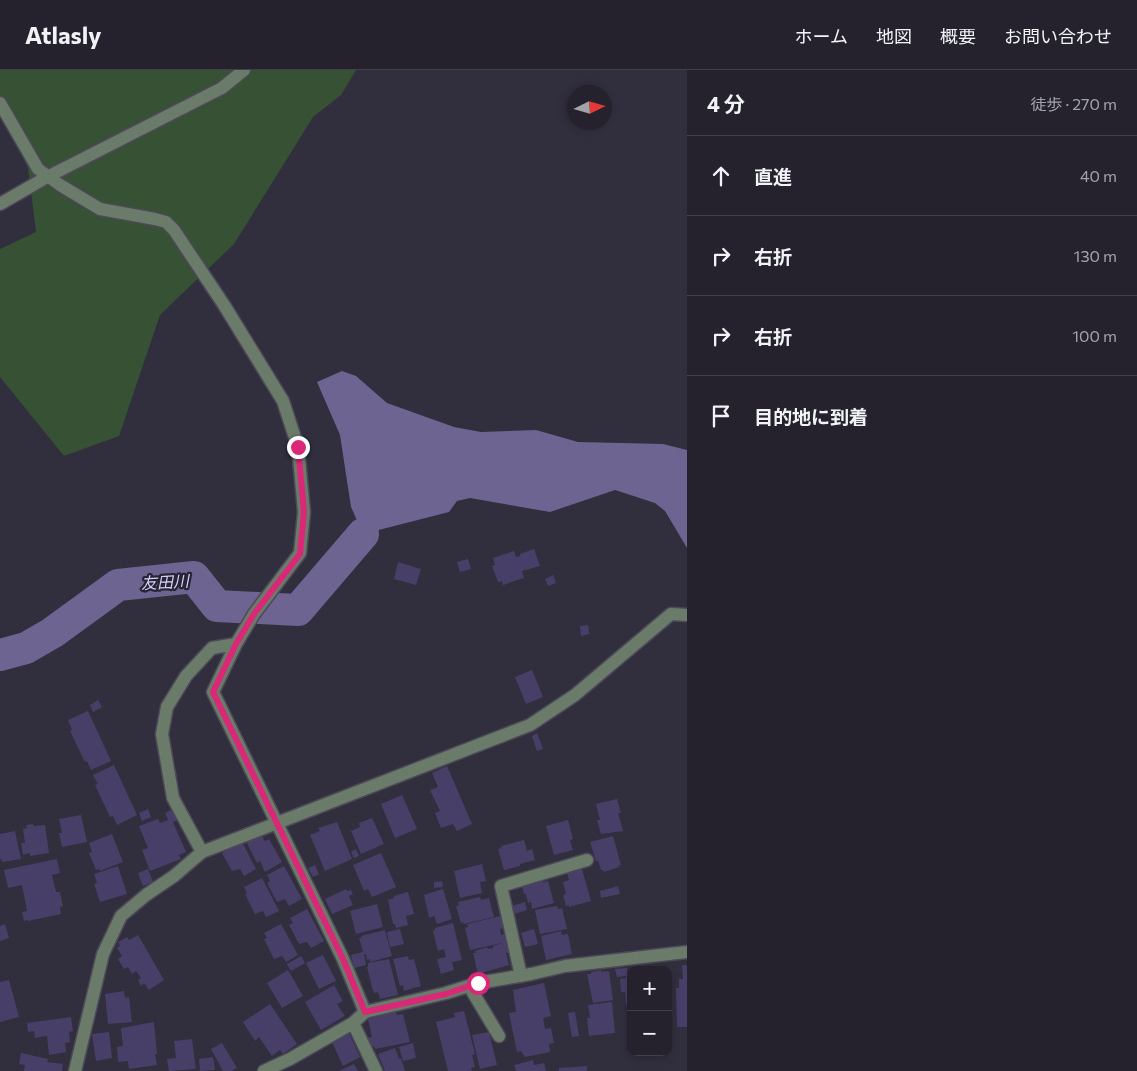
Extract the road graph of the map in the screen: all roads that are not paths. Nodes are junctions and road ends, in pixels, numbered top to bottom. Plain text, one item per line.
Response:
1 (244, 70) edge
2 (0, 102) edge
3 (46, 176) junction
4 (0, 204) edge
5 (687, 615) edge
6 (236, 644) junction
7 (276, 823) junction
8 (202, 852) junction
9 (588, 860) dead end
10 (687, 952) edge
11 (522, 976) junction
12 (469, 986) junction
13 (365, 1012) junction
14 (353, 1023) junction
15 (499, 1036) dead end
16 (75, 1071) edge
17 (264, 1071) edge
18 (376, 1071) edge

1 - 3 street
2 - 3 street
3 - 4 street
3 - 6 street
5 - 7 street
6 - 7 street
6 - 8 street
7 - 8 street
7 - 13 street
8 - 16 street
9 - 11 street
10 - 11 street
11 - 12 street
12 - 13 street
12 - 15 street
13 - 14 street
14 - 17 street
14 - 18 street

